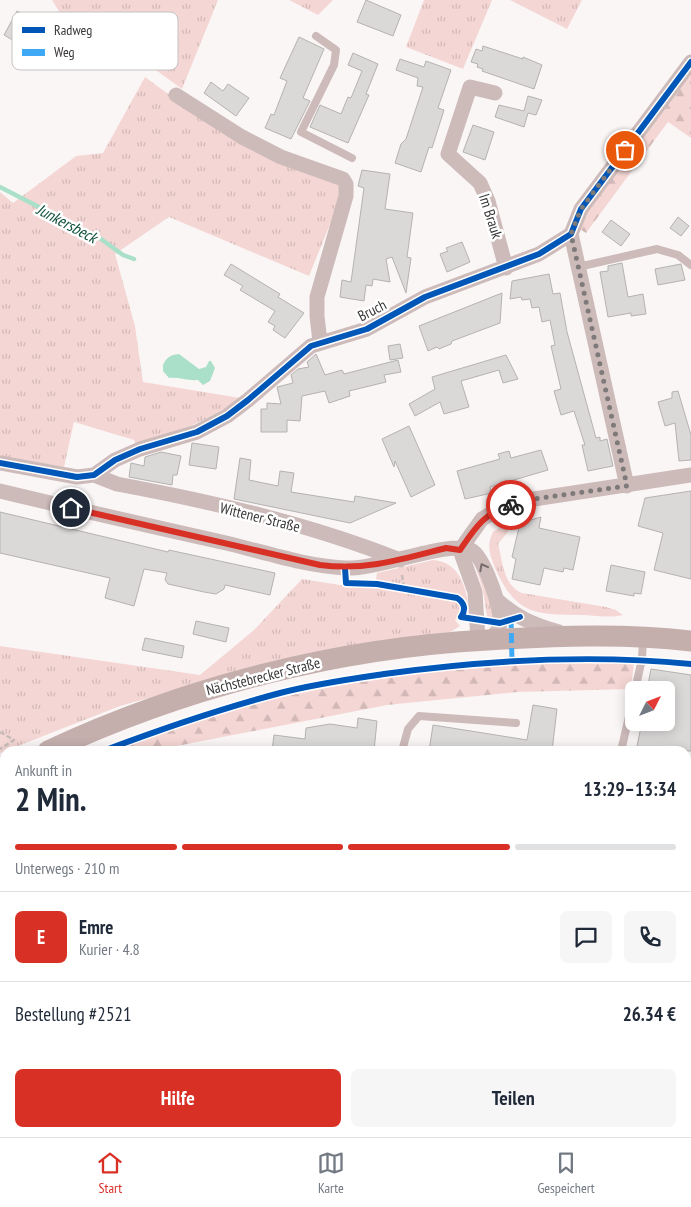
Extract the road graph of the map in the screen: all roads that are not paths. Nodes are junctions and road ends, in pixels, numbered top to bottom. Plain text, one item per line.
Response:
1 (316, 36) dead end
2 (691, 62) edge
3 (495, 93) dead end
4 (176, 95) dead end
5 (352, 158) dead end
6 (571, 234) junction
7 (691, 265) edge
8 (578, 267) junction
9 (506, 268) junction
10 (320, 342) junction
11 (0, 463) edge
12 (94, 475) junction
13 (691, 475) edge
14 (627, 486) junction
15 (0, 491) edge
16 (460, 550) junction
17 (400, 560) junction
18 (495, 597) junction
19 (570, 636) junction
20 (643, 637) junction
21 (483, 640) junction
22 (691, 642) edge
23 (637, 681) edge
24 (516, 723) dead end
25 (626, 731) edge
26 (60, 746) edge
27 (403, 746) edge
28 (623, 746) edge

1 - 5 lane
2 - 6 street
3 - 9 street, Im Brauk
4 - 10 street
6 - 8 street
6 - 9 street, Bruch
7 - 8 lane
8 - 14 street
9 - 10 street, Bruch
10 - 12 street, Bruch
11 - 12 street
12 - 17 street, Wittener Straße
13 - 14 street
14 - 16 street
15 - 17 street
16 - 17 street
18 -> 16 street
16 - 21 street
18 - 19 street
18 - 21 street
19 - 20 main road
19 - 21 main road
20 - 22 main road
20 - 23 lane
21 - 26 main road, Nächstebrecker Straße
24 - 27 lane
25 - 28 lane

